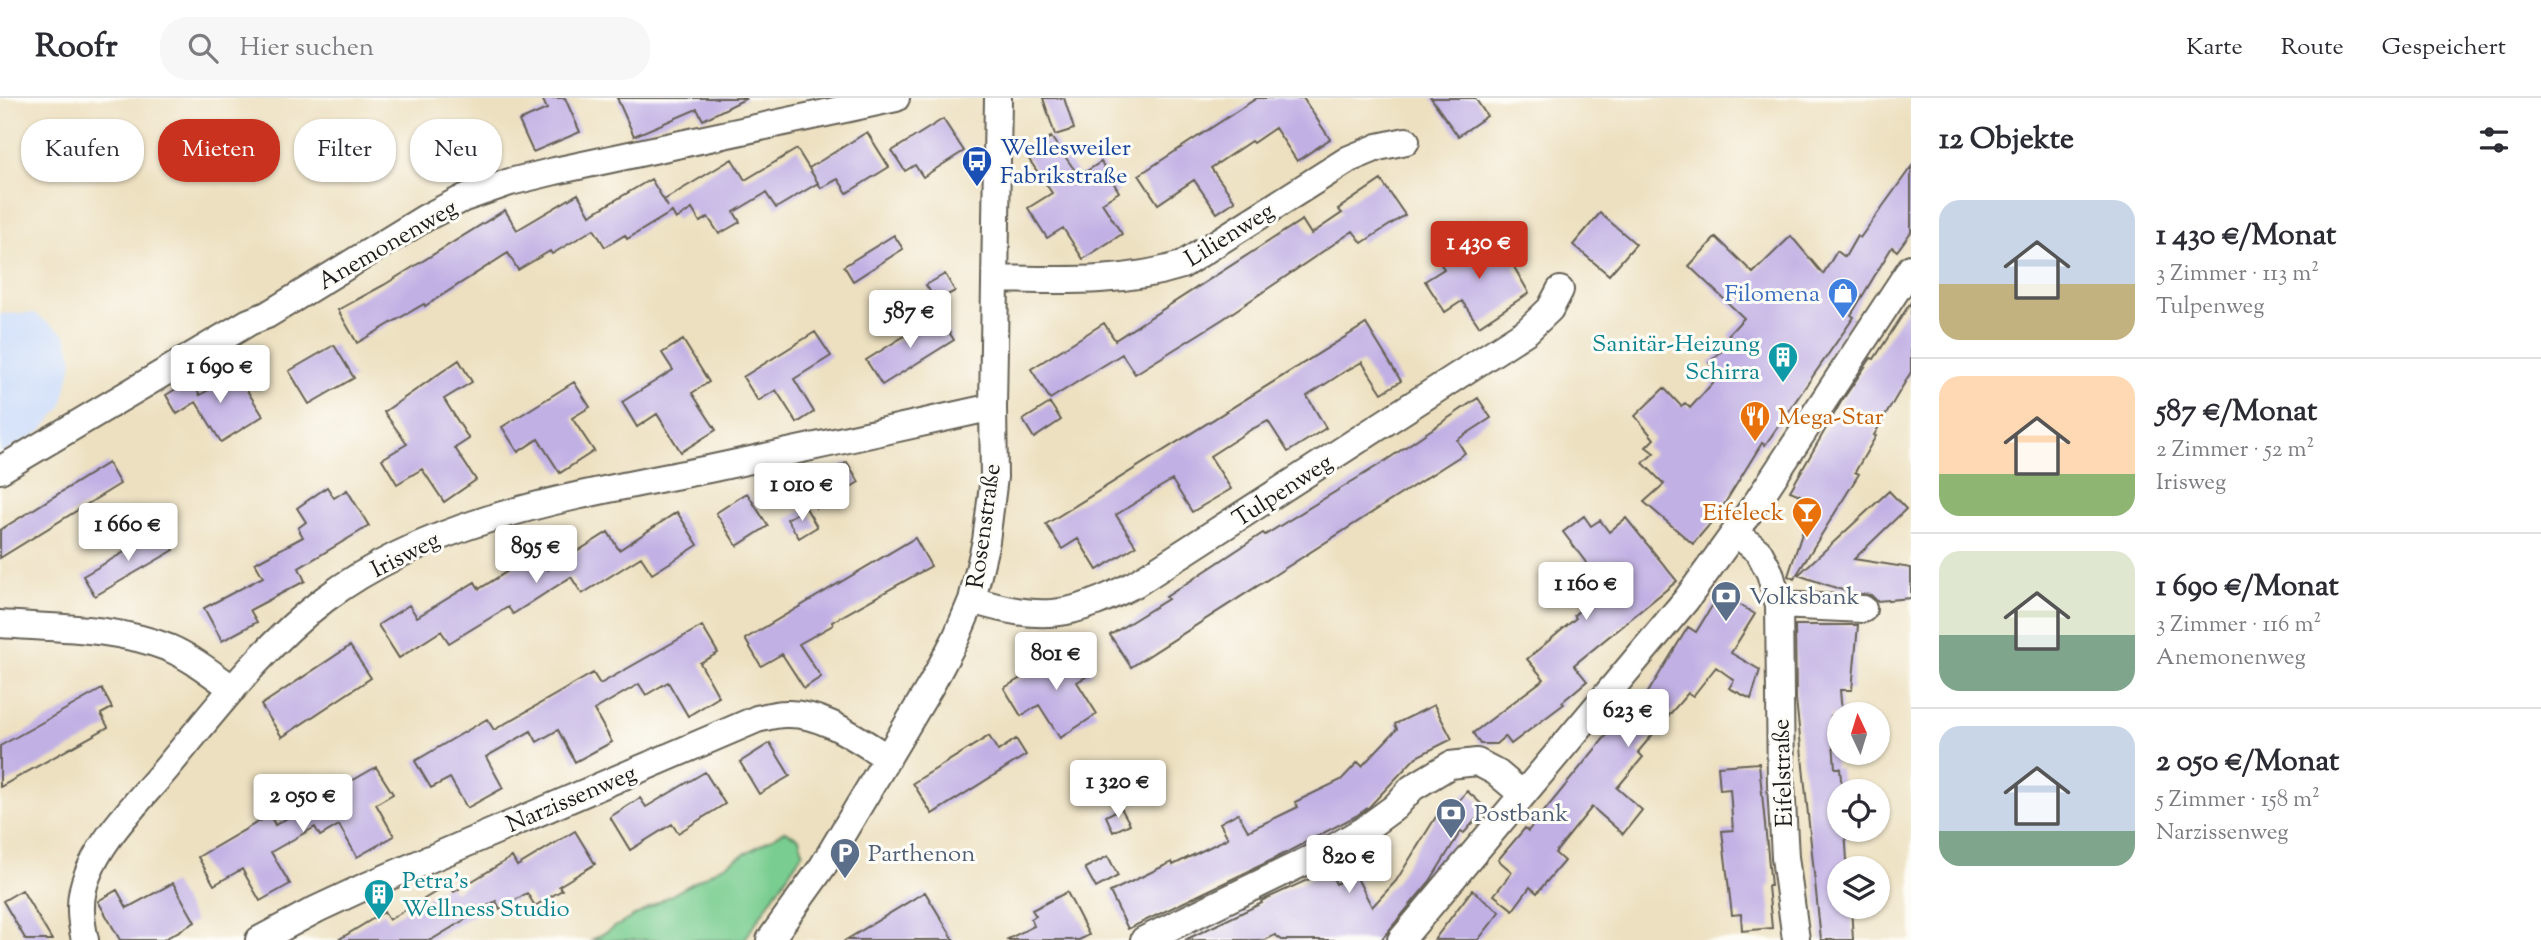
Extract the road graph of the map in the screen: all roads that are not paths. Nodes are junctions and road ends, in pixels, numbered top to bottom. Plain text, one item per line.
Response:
1 (896, 98) edge
2 (998, 98) edge
3 (1406, 141) dead end
4 (1911, 268) edge
5 (995, 279) junction
6 (1560, 290) dead end
7 (993, 407) junction
8 (0, 470) edge
9 (1736, 533) junction
10 (972, 600) junction
11 (1779, 605) junction
12 (1863, 609) dead end
13 (0, 624) edge
14 (233, 689) junction
15 (888, 758) junction
16 (1522, 794) junction
17 (85, 940) edge
18 (259, 940) edge
19 (770, 940) edge
20 (1144, 940) edge
21 (1401, 940) edge
22 (1796, 940) edge

1 - 8 street, Anemonenweg
2 - 5 street, Rosenstraße
3 - 5 street, Lilienweg
4 - 9 street
5 - 7 street, Rosenstraße
6 - 10 street, Tulpenweg
7 - 10 street, Rosenstraße
7 - 14 street, Irisweg
9 - 11 street, Eifelstraße
9 - 16 street
10 - 15 street, Rosenstraße
11 - 12 street
11 - 22 street, Eifelstraße
13 - 14 street
14 - 17 street, Irisweg
15 - 18 street, Narzissenweg
15 - 19 street, Rosenstraße
16 - 20 street
16 - 21 street

